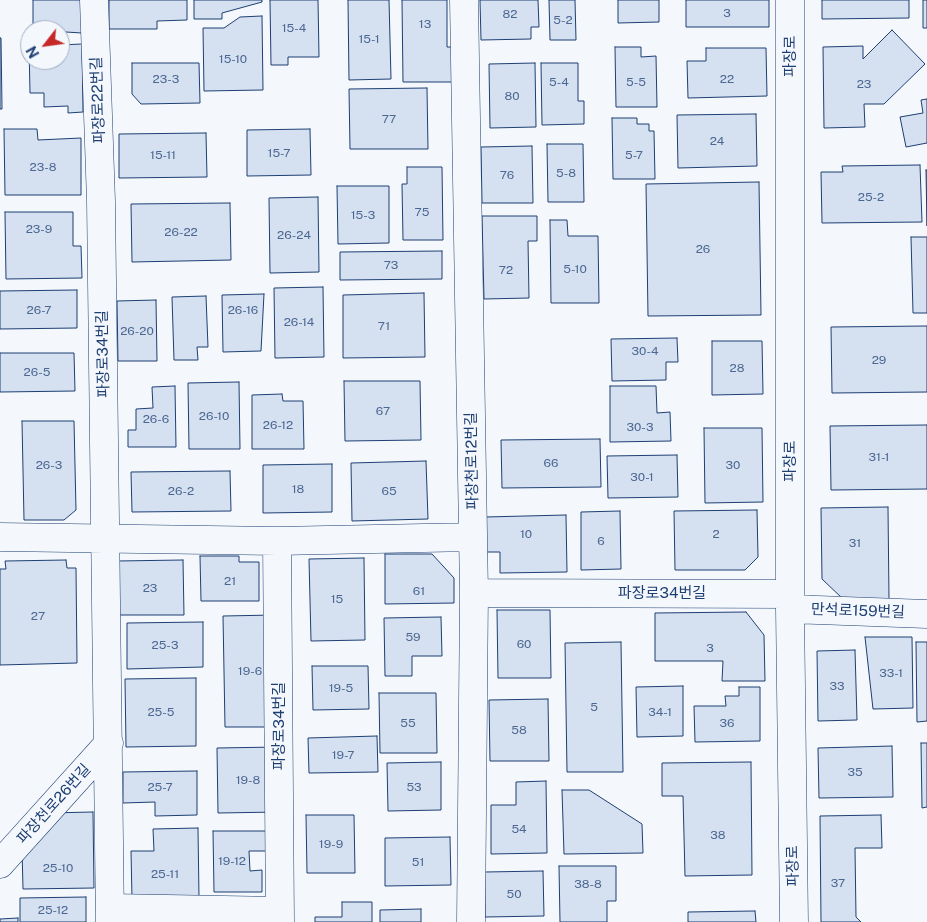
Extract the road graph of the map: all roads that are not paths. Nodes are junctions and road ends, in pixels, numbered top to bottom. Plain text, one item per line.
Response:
1 (94, 0) edge
2 (464, 0) edge
3 (790, 0) edge
4 (101, 201) joint
5 (473, 537) junction
6 (0, 538) edge
7 (106, 538) junction
8 (277, 540) junction
9 (474, 593) junction
10 (790, 601) junction
11 (927, 614) edge
12 (109, 743) junction
13 (0, 864) edge
14 (110, 915) edge
15 (280, 917) edge
16 (471, 922) edge
17 (794, 922) edge

1 - 4 street, 파장로22번길
2 - 5 street, 파장천로12번길
3 - 10 street, 파장로
4 - 7 street, 파장로34번길
5 - 8 street
5 - 9 street, 파장천로12번길
6 - 7 street
7 - 8 street
7 - 12 street, 파장로34번길
8 - 15 street, 파장로34번길
9 - 10 street, 파장로34번길
9 - 16 street, 파장천로12번길
10 - 11 street, 만석로159번길
10 - 17 street, 파장로
12 - 13 street, 파장천로26번길
12 - 14 street, 파장로34번길
14 - 15 street, 파장로34번길

